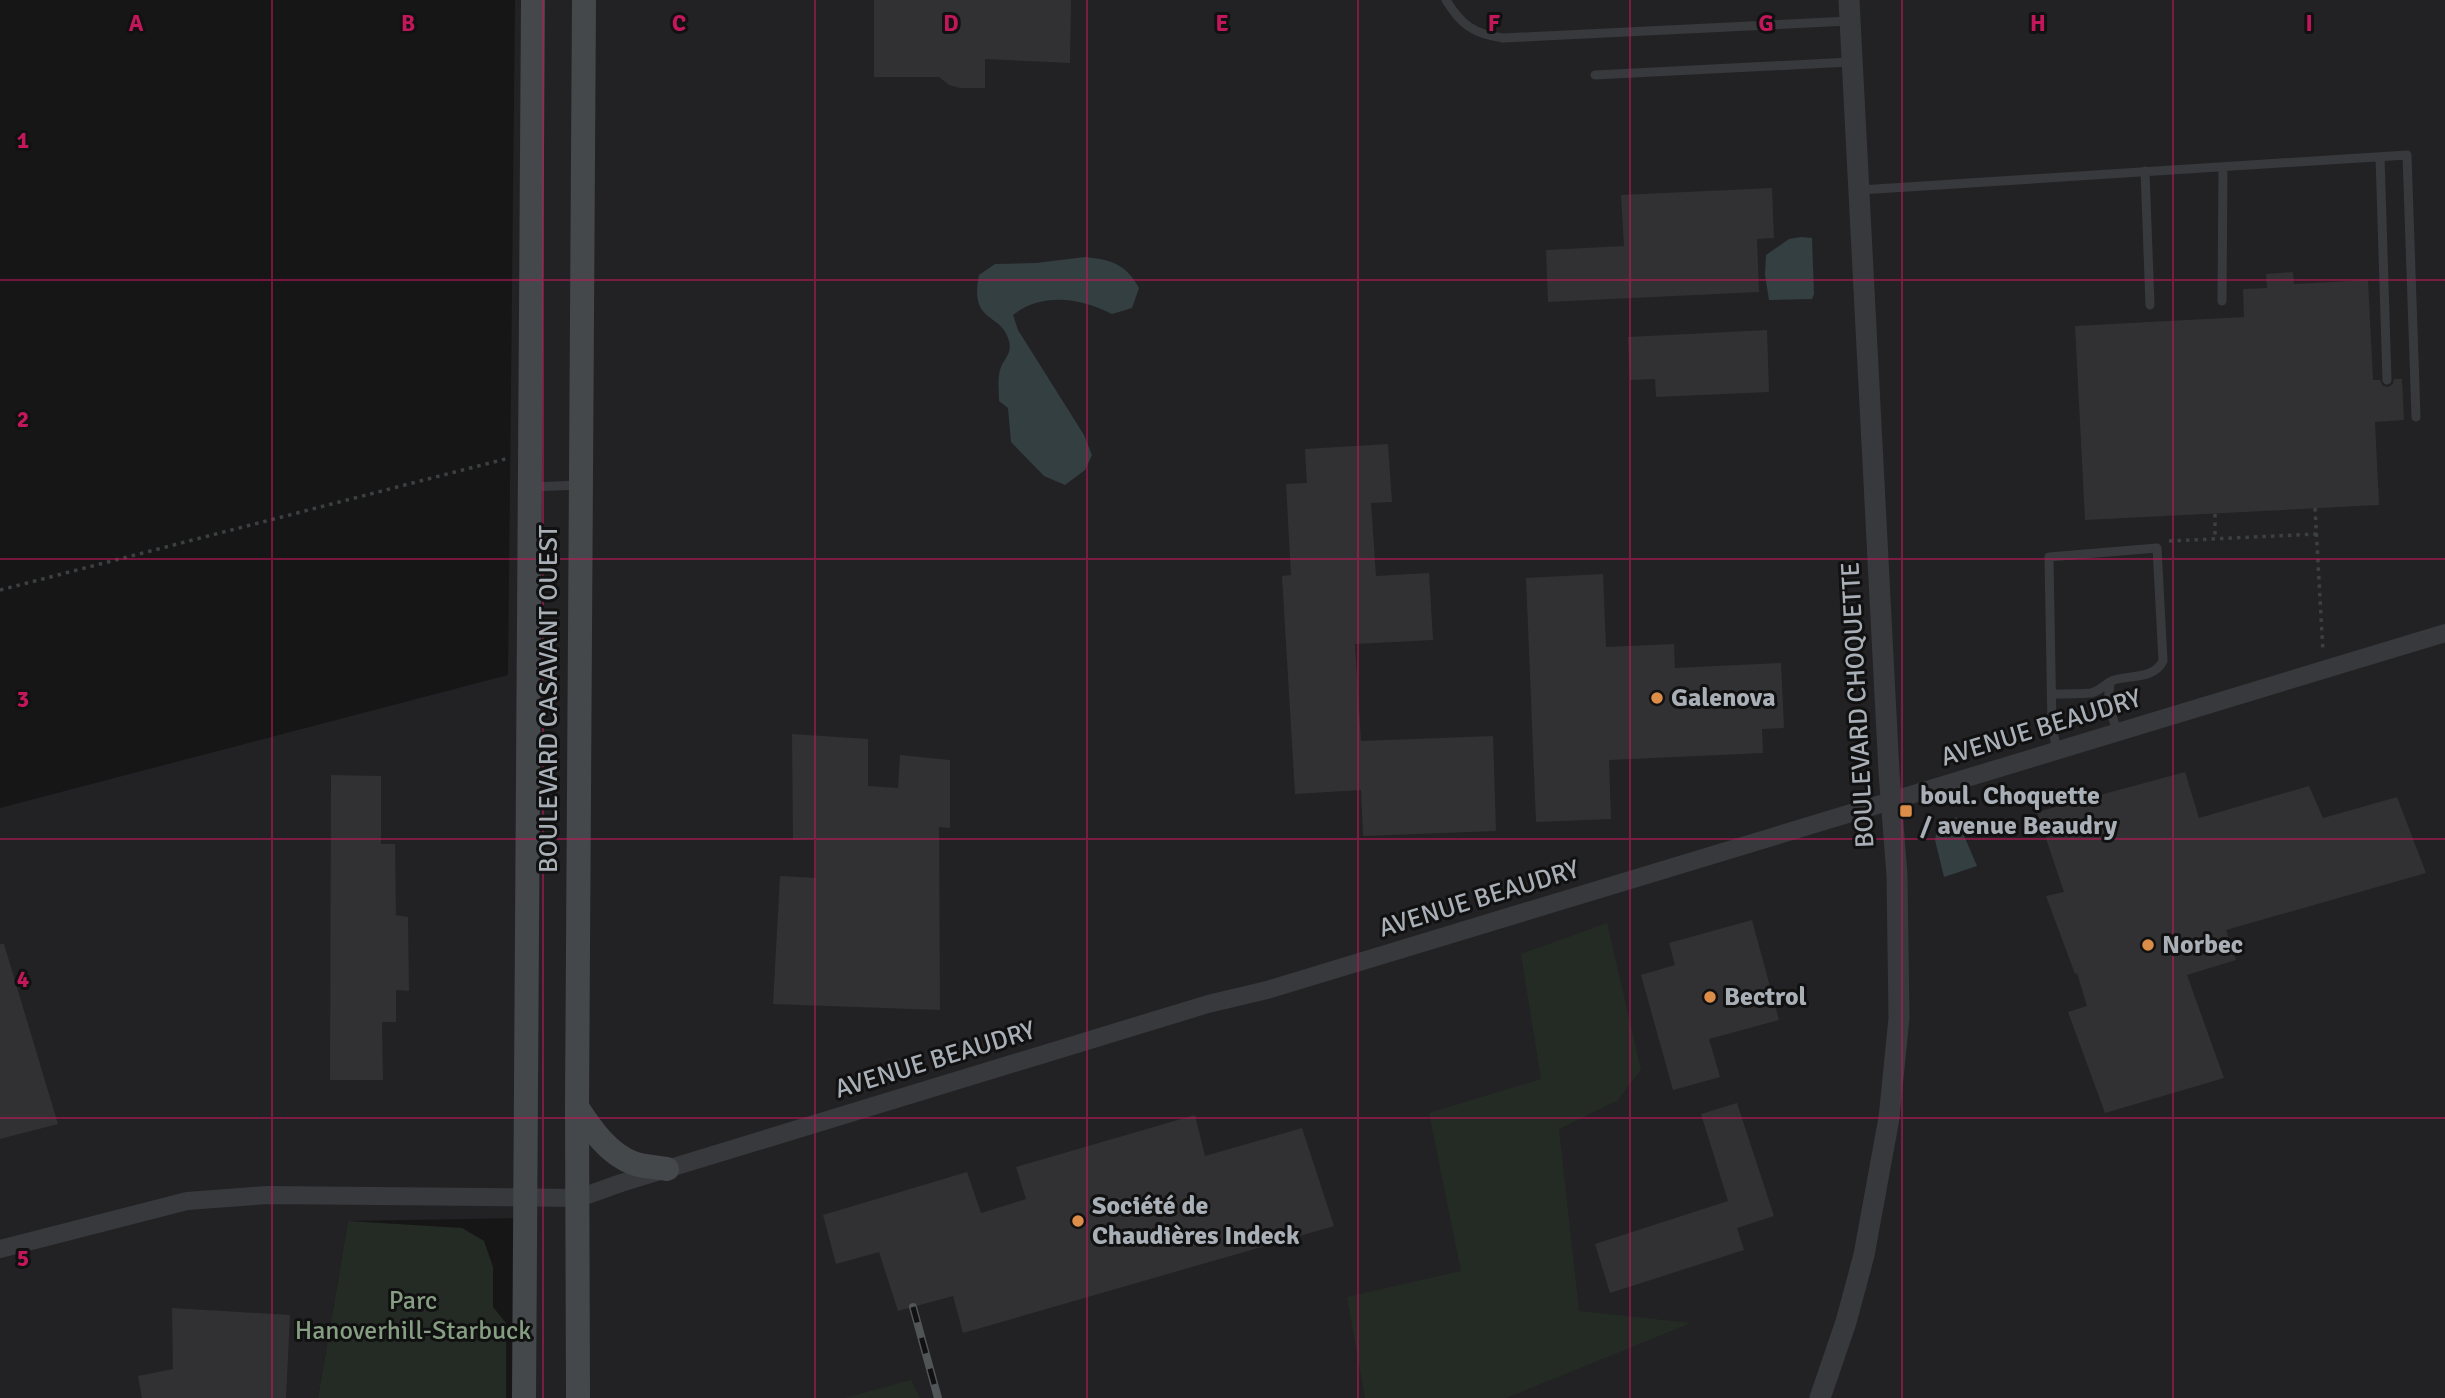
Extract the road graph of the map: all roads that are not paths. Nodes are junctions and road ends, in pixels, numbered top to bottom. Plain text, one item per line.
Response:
1 (533, 0) edge
2 (584, 0) edge
3 (1446, 0) edge
4 (1850, 10) edge
5 (1852, 62) junction
6 (1595, 75) dead end
7 (2380, 157) junction
8 (2223, 167) junction
9 (2145, 172) junction
10 (1859, 190) junction
11 (2222, 301) dead end
12 (2150, 305) dead end
13 (2387, 380) dead end
14 (2416, 417) dead end
15 (580, 485) junction
16 (530, 487) junction
17 (2445, 633) edge
18 (2110, 681) junction
19 (2052, 694) junction
20 (2117, 732) junction
21 (2057, 750) junction
22 (1891, 801) junction
23 (577, 1107) junction
24 (667, 1169) junction
25 (525, 1196) junction
26 (579, 1198) junction
27 (0, 1249) edge
28 (524, 1398) edge
29 (578, 1398) edge
30 (1820, 1398) edge

1 - 16 main road, BOULEVARD CASAVANT OUEST
2 - 15 main road, BOULEVARD CASAVANT OUEST
3 - 4 lane
4 - 5 street, BOULEVARD CHOQUETTE
5 - 6 lane
5 - 10 street, BOULEVARD CHOQUETTE
7 - 8 lane
7 - 13 lane
7 - 14 lane
8 - 9 lane
8 - 11 lane
9 - 10 lane
9 - 12 lane
10 - 22 street, BOULEVARD CHOQUETTE
15 - 16 lane
15 - 23 main road, BOULEVARD CASAVANT OUEST
16 - 25 main road, BOULEVARD CASAVANT OUEST
17 - 20 street, AVENUE BEAUDRY
18 - 19 lane
18 - 19 lane
18 - 20 lane
19 - 21 lane
20 - 21 street, AVENUE BEAUDRY
21 - 22 street, AVENUE BEAUDRY
22 - 24 street, AVENUE BEAUDRY
22 - 30 street, BOULEVARD CHOQUETTE
23 - 24 main road
23 - 26 main road, BOULEVARD CASAVANT OUEST
24 - 26 street, AVENUE BEAUDRY
25 - 26 street, AVENUE BEAUDRY
25 - 27 street, AVENUE BEAUDRY
25 - 28 main road, BOULEVARD CASAVANT OUEST
26 - 29 main road, BOULEVARD CASAVANT OUEST

